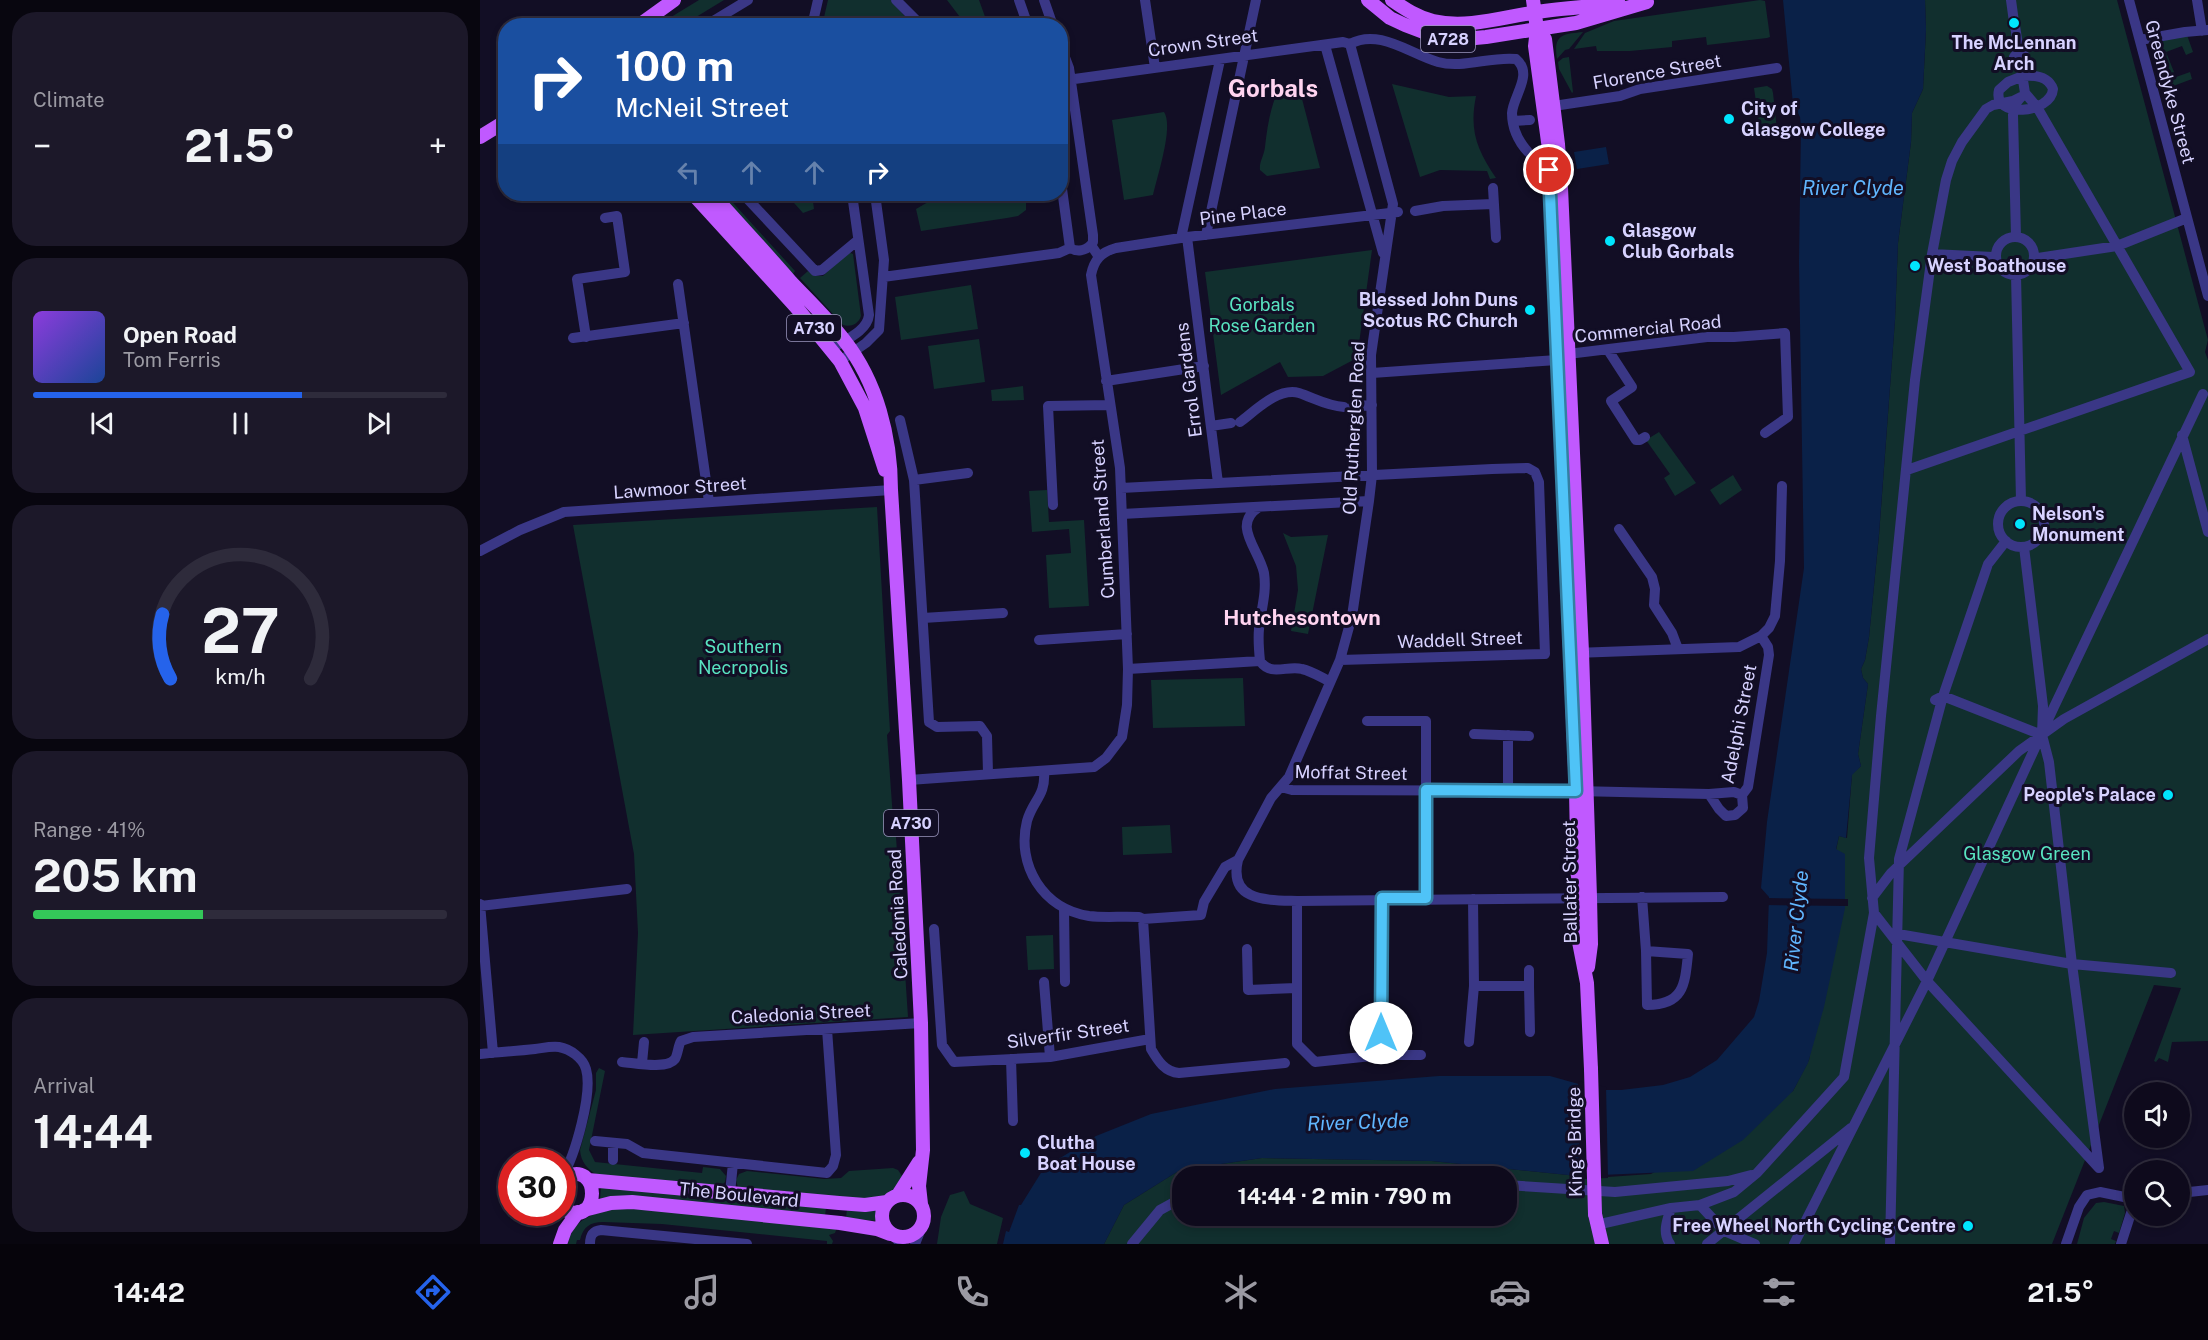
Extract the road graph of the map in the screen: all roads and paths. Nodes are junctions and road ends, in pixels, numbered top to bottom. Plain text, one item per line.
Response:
1 (674, 0) edge
2 (748, 0) edge
3 (818, 0) edge
4 (896, 0) edge
5 (1018, 0) edge
6 (1044, 0) edge
7 (1145, 0) edge
8 (1256, 0) edge
9 (1368, 0) edge
10 (1392, 0) edge
11 (2010, 0) edge
12 (2129, 0) edge
13 (2197, 0) edge
14 (1654, 1) edge
15 (1534, 6) edge
16 (649, 18) edge
17 (718, 18) edge
18 (814, 18) edge
19 (914, 18) edge
20 (1026, 18) edge
21 (1050, 18) edge
22 (1537, 29) junction
23 (2205, 31) edge
24 (2140, 40) junction
25 (1350, 44) junction
26 (1325, 45) junction
27 (1245, 55) junction
28 (1220, 60) junction
29 (1155, 68) junction
30 (1777, 68) dead end
31 (2023, 76) junction
32 (1068, 80) edge
33 (1068, 91) edge
34 (2023, 95) junction
35 (2001, 103) junction
36 (2037, 106) junction
37 (1549, 107) junction
38 (2014, 109) junction
39 (1530, 120) dead end
40 (1513, 121) junction
41 (498, 126) edge
42 (480, 137) edge
43 (1528, 152) dead end
44 (1493, 188) dead end
45 (699, 201) edge
46 (718, 201) edge
47 (750, 201) edge
48 (853, 201) edge
49 (876, 201) edge
50 (1064, 201) edge
51 (1493, 204) junction
52 (1415, 211) dead end
53 (1396, 212) junction
54 (1373, 213) junction
55 (605, 218) dead end
56 (2187, 218) junction
57 (1206, 235) junction
58 (1184, 237) junction
59 (2016, 237) junction
60 (1496, 238) dead end
61 (858, 240) junction
62 (1091, 245) junction
63 (2117, 246) junction
64 (1070, 248) junction
65 (1932, 254) junction
66 (1099, 257) junction
67 (1993, 257) dead end
68 (2038, 258) dead end
69 (1385, 260) junction
70 (2204, 267) edge
71 (2016, 275) junction
72 (883, 277) junction
73 (678, 284) dead end
74 (2208, 296) edge
75 (684, 323) junction
76 (586, 337) junction
77 (573, 338) dead end
78 (844, 340) junction
79 (831, 349) junction
80 (1608, 350) junction
81 (853, 353) junction
82 (1563, 357) junction
83 (840, 361) junction
84 (1204, 366) junction
85 (1372, 373) junction
86 (1106, 381) junction
87 (2203, 394) dead end
88 (1110, 405) junction
89 (1372, 405) junction
90 (900, 420) dead end
91 (1211, 426) junction
92 (2020, 432) junction
93 (1765, 433) dead end
94 (2182, 435) junction
95 (1645, 437) dead end
96 (1907, 470) junction
97 (968, 473) dead end
98 (1372, 476) junction
99 (914, 480) junction
100 (1218, 483) junction
101 (1782, 486) dead end
102 (1120, 488) junction
103 (891, 490) junction
104 (1369, 501) junction
105 (2021, 501) junction
106 (709, 502) junction
107 (1053, 506) dead end
108 (1259, 507) junction
109 (1122, 514) junction
110 (1619, 529) dead end
111 (2208, 532) edge
112 (2006, 542) junction
113 (2024, 547) junction
114 (480, 551) edge
115 (1003, 614) dead end
116 (923, 618) junction
117 (1127, 634) junction
118 (1761, 636) junction
119 (2208, 639) edge
120 (1039, 640) dead end
121 (1678, 649) junction
122 (1576, 653) junction
123 (1340, 660) junction
124 (1260, 661) junction
125 (1128, 669) junction
126 (1329, 681) junction
127 (1939, 698) junction
128 (1367, 721) dead end
129 (1474, 734) dead end
130 (1508, 735) junction
131 (2042, 735) junction
132 (1529, 736) dead end
133 (1044, 771) junction
134 (988, 773) junction
135 (909, 780) junction
136 (1281, 787) junction
137 (1426, 790) junction
138 (1508, 791) junction
139 (1581, 791) junction
140 (1709, 794) junction
141 (1742, 795) junction
142 (1238, 860) junction
143 (1898, 866) junction
144 (627, 888) dead end
145 (1584, 897) junction
146 (1642, 897) junction
147 (1723, 897) dead end
148 (1382, 898) junction
149 (1426, 898) junction
150 (1872, 898) junction
151 (1473, 899) junction
152 (1297, 901) junction
153 (480, 905) edge
154 (1064, 908) junction
155 (1874, 913) junction
156 (1143, 919) junction
157 (934, 929) dead end
158 (1898, 939) junction
159 (1945, 942) junction
160 (1247, 949) dead end
161 (1646, 951) junction
162 (2072, 964) junction
163 (1529, 969) dead end
164 (2171, 973) dead end
165 (1927, 981) junction
166 (1044, 982) dead end
167 (1065, 982) dead end
168 (1474, 986) junction
169 (1529, 986) junction
170 (1296, 988) junction
171 (921, 1023) junction
172 (827, 1029) junction
173 (1530, 1032) dead end
174 (1150, 1039) junction
175 (644, 1042) dead end
176 (1469, 1042) dead end
177 (1896, 1044) junction
178 (493, 1053) junction
179 (480, 1054) edge
180 (1381, 1055) junction
181 (1421, 1055) dead end
182 (1050, 1057) junction
183 (1011, 1059) junction
184 (622, 1062) dead end
185 (642, 1063) junction
186 (1285, 1063) dead end
187 (1591, 1069) joint
188 (1013, 1121) dead end
189 (1853, 1125) junction
190 (595, 1141) dead end
191 (613, 1143) junction
192 (576, 1146) joint
193 (922, 1157) junction
194 (613, 1160) dead end
195 (733, 1163) junction
196 (1757, 1173) junction
197 (576, 1175) edge
198 (587, 1179) junction
199 (1517, 1186) edge
200 (2208, 1190) edge
201 (2190, 1192) edge
202 (730, 1193) junction
203 (2124, 1197) edge
204 (893, 1199) junction
205 (1172, 1203) edge
206 (921, 1204) junction
207 (1700, 1205) junction
208 (1671, 1208) junction
209 (581, 1211) junction
210 (576, 1212) edge
211 (1595, 1219) junction
212 (557, 1226) edge
213 (2127, 1226) edge
214 (921, 1228) junction
215 (1724, 1231) junction
216 (895, 1238) edge
217 (555, 1244) edge
218 (560, 1244) edge
219 (590, 1244) edge
220 (747, 1244) edge
221 (915, 1244) edge
222 (1132, 1244) edge
223 (1602, 1244) edge
224 (1670, 1244) edge
225 (1707, 1244) edge
226 (1755, 1244) edge
227 (1794, 1244) edge
228 (1890, 1244) edge
229 (2066, 1244) edge
230 (2121, 1244) edge

1 - 16 main road
2 - 17 street
3 - 18 street
4 - 19 street
5 - 20 street
6 - 21 street
7 - 29 street
8 - 27 street
9 - 22 main road, A728
10 - 15 main road, A728
11 - 31 street
12 - 24 street, Greendyke Street
13 - 23 street
14 - 15 main road
14 - 22 main road
15 - 22 main road, Ballater Street
22 - 37 main road, Ballater Street
23 - 24 street
24 - 56 street, Greendyke Street
25 - 26 street, Crown Street
25 - 40 street, Crown Street
25 - 53 street, Old Rutherglen Road
26 - 27 street, Crown Street
26 - 54 street, Old Rutherglen Road
27 - 28 street, Crown Street
27 - 57 street
28 - 29 street, Crown Street
28 - 58 street, Errol Gardens
29 - 32 street, Crown Street
30 - 37 street, Florence Street
31 - 34 street
31 - 35 street
31 - 36 street
33 - 62 street
34 - 35 street
34 - 36 street
34 - 38 street
35 - 38 street
35 - 65 street
36 - 38 street
36 - 63 street
37 - 82 main road, Ballater Street
38 - 59 street
39 - 40 street
40 - 43 street
41 - 42 main road
44 - 51 street
45 - 79 main road, Caledonia Road / A730
46 - 78 main road, Caledonia Road / A730
47 - 61 street
48 - 61 street
49 - 72 street
50 - 64 street
51 - 52 street
51 - 60 street
53 - 54 street, Pine Place
53 - 69 street, Old Rutherglen Road
54 - 57 street, Pine Place
54 - 69 street, Old Rutherglen Road
55 - 76 street
56 - 63 street
56 - 70 street, Greendyke Street
57 - 58 street, Pine Place
58 - 66 street, Pine Place
58 - 84 street, Errol Gardens
59 - 71 street
59 - 71 street
61 - 78 street
62 - 64 street
62 - 66 street
63 - 68 street
63 - 92 street
64 - 72 street
65 - 67 street
65 - 96 street
66 - 86 street, Cumberland Street
69 - 85 street, Old Rutherglen Road
70 - 74 street, Greendyke Street
71 - 92 street
72 - 81 street
73 - 75 street
75 - 76 street
75 - 106 street
76 - 77 street
78 - 79 street
78 - 81 main road, Caledonia Road / A730
79 - 83 main road, Caledonia Road / A730
80 - 82 street, Commercial Road
80 - 93 street, Commercial Road
80 - 95 street
81 - 83 street
81 - 103 main road, Caledonia Road / A730
82 - 85 street, Commercial Road
82 - 122 main road, Ballater Street
83 - 103 main road, Caledonia Road / A730
84 - 86 street
84 - 91 street, Errol Gardens
85 - 89 street, Old Rutherglen Road
86 - 88 street, Cumberland Street
87 - 94 street
88 - 102 street, Cumberland Street
88 - 107 street
89 - 91 street
89 - 98 street, Old Rutherglen Road
90 - 99 street
91 - 100 street, Errol Gardens
92 - 96 street
92 - 105 street
94 - 111 street
94 - 131 street
96 - 150 street
97 - 99 street
98 - 100 street
98 - 104 street, Old Rutherglen Road
98 - 123 street, Waddell Street
99 - 116 street
100 - 102 street
101 - 118 street
102 - 109 street, Cumberland Street
103 - 106 street, Lawmoor Street
103 - 135 main road, Caledonia Road / A730
104 - 108 street
104 - 123 street, Old Rutherglen Road
105 - 112 street
105 - 113 street
106 - 114 street, Lawmoor Street
108 - 109 street
108 - 124 street
109 - 117 street, Cumberland Street
110 - 121 street
112 - 113 street
112 - 127 street
113 - 131 street
115 - 116 street
116 - 134 street
117 - 120 street
117 - 125 street, Cumberland Street
118 - 121 street
118 - 141 street, Adelphi Street
119 - 131 street
121 - 122 street
122 - 139 main road, Ballater Street
123 - 126 street, Old Rutherglen Road
124 - 125 street
124 - 126 street
125 - 133 street, Cumberland Street
126 - 136 street, Old Rutherglen Road
127 - 131 street
127 - 143 street
128 - 137 street
129 - 130 street
130 - 132 street
130 - 138 street
131 - 143 street
131 - 159 street
131 - 162 street
133 - 134 street, Cumberland Street
133 - 154 street, Old Rutherglen Road
134 - 135 street, Cumberland Street
135 - 171 main road, Caledonia Road / A730
136 - 137 street, Moffat Street
136 - 142 street, Old Rutherglen Road
137 - 138 street, Moffat Street
137 - 149 street
138 - 139 street, Moffat Street
139 - 140 street, Moffat Street
139 - 145 main road, Ballater Street
140 - 141 street, Moffat Street
140 - 141 street
142 - 152 street
142 - 156 street, Old Rutherglen Road
143 - 150 street
143 - 158 street
144 - 153 street
145 - 146 street
145 - 151 street
145 - 187 main road, Ballater Street
146 - 147 street
146 - 161 street
148 - 149 street
148 - 152 street
148 - 180 street
149 - 151 street
150 - 155 street
151 - 168 street
152 - 170 street
153 - 178 street
154 - 156 street, Old Rutherglen Road
154 - 167 street
155 - 158 street
155 - 196 street
156 - 174 street
157 - 183 street, Silverfir Street
158 - 159 street
158 - 165 street
158 - 177 street
159 - 162 street
159 - 165 street
160 - 170 street
161 - 161 street
162 - 164 street
162 - 165 street
163 - 169 street
165 - 177 street
166 - 182 street
168 - 169 street
168 - 176 street
169 - 173 street
170 - 180 street
171 - 172 street, Caledonia Street
171 - 193 main road, Caledonia Road / A730
172 - 185 street, Caledonia Street
172 - 195 street
174 - 182 street, Silverfir Street
174 - 186 street
175 - 185 street
177 - 189 street
177 - 228 street
178 - 179 street
178 - 192 street
180 - 181 street
182 - 183 street, Silverfir Street
183 - 188 street
184 - 185 street
187 - 211 main road, King's Bridge, bridge
189 - 215 street
189 - 227 street
190 - 191 street
191 - 194 street
191 - 195 street
192 - 198 street
193 - 204 main road
193 - 206 main road, Caledonia Road / A730
195 - 202 street
196 - 199 street
196 - 207 street
197 - 198 main road, The Boulevard
198 - 202 main road, The Boulevard
198 - 209 main road
200 - 201 street
202 - 204 main road, The Boulevard
203 - 229 street
204 - 206 main road
204 - 216 main road
205 - 222 street
206 - 214 main road
207 - 208 street
207 - 215 street
208 - 211 street
208 - 224 street
209 - 210 main road
209 - 216 main road, The Boulevard
209 - 218 main road
211 - 223 main road, King's Bridge
212 - 217 main road
213 - 230 street
214 - 216 main road
214 - 221 street
215 - 225 street
215 - 226 street
219 - 220 street

